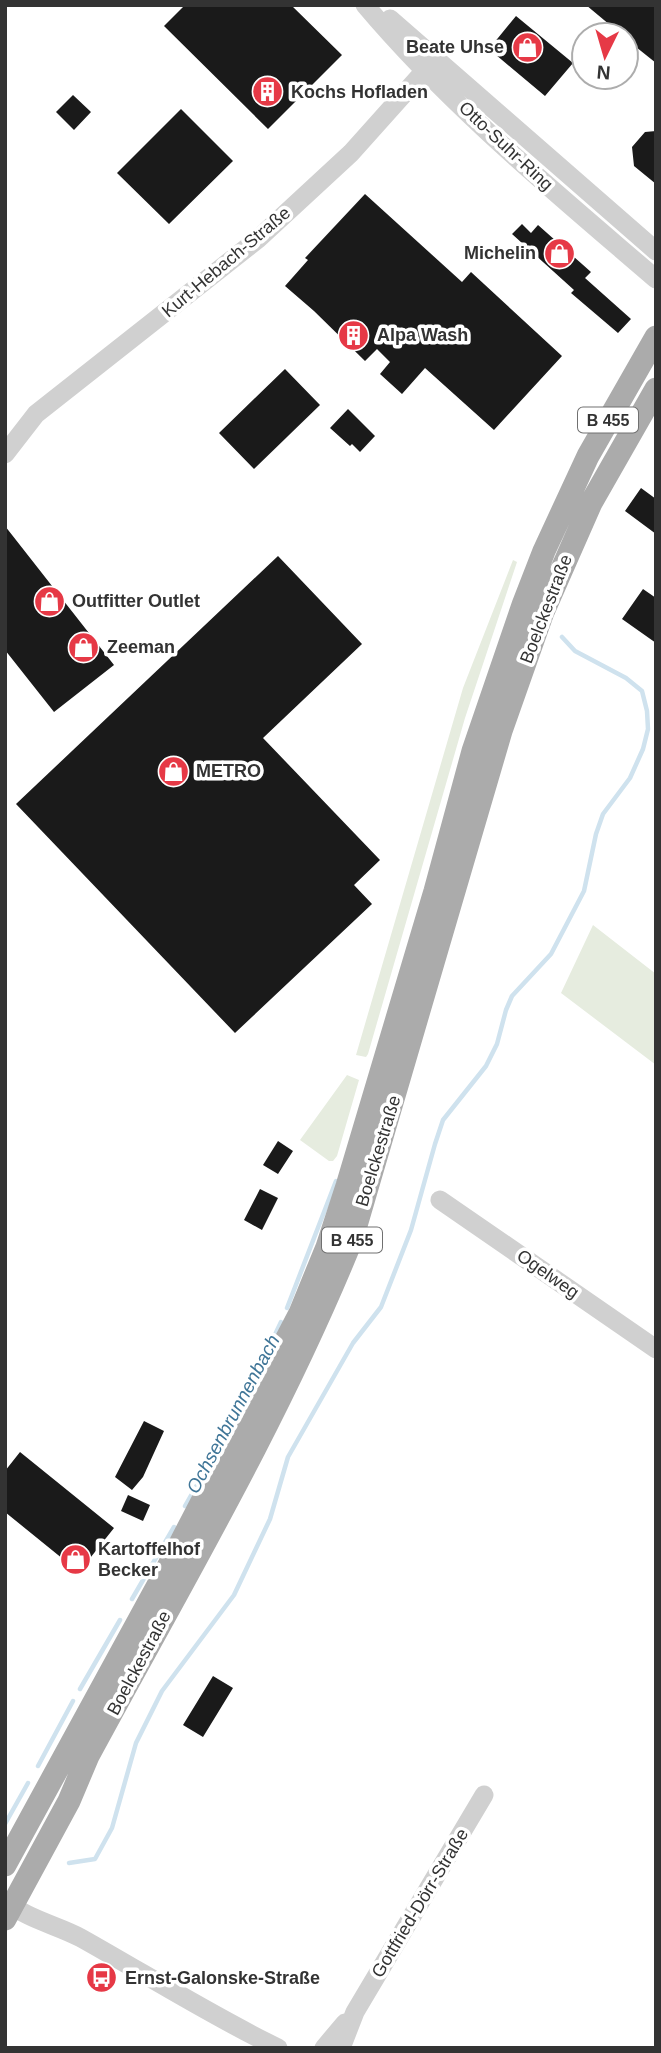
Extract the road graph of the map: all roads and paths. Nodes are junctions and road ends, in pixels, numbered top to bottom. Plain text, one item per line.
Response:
1 (365, 5) edge
2 (373, 5) edge
3 (431, 65) junction
4 (656, 251) edge
5 (656, 279) edge
6 (656, 337) edge
7 (656, 389) edge
8 (5, 454) edge
9 (440, 1200) dead end
10 (656, 1349) edge
11 (484, 1795) dead end
12 (5, 1865) edge
13 (9, 1902) edge
14 (355, 2012) junction
15 (228, 2023) junction
16 (243, 2048) edge
17 (259, 2048) edge
18 (278, 2048) edge
19 (324, 2048) edge
20 (341, 2048) edge

1 - 3 street, Otto-Suhr-Ring
2 - 3 street, Otto-Suhr-Ring
3 - 4 street, Otto-Suhr-Ring
3 - 5 street, Otto-Suhr-Ring
3 - 8 street, Kurt-Hebach-Straße
6 - 12 main road, Boelckestraße / B 455
7 - 13 main road, Boelckestraße / B 455
9 - 10 street, Ogelweg
11 - 14 street, Gottfried-Dörr-Straße
13 - 15 street
14 - 19 street
14 - 20 street
15 - 16 street
15 - 17 street
15 - 18 street

